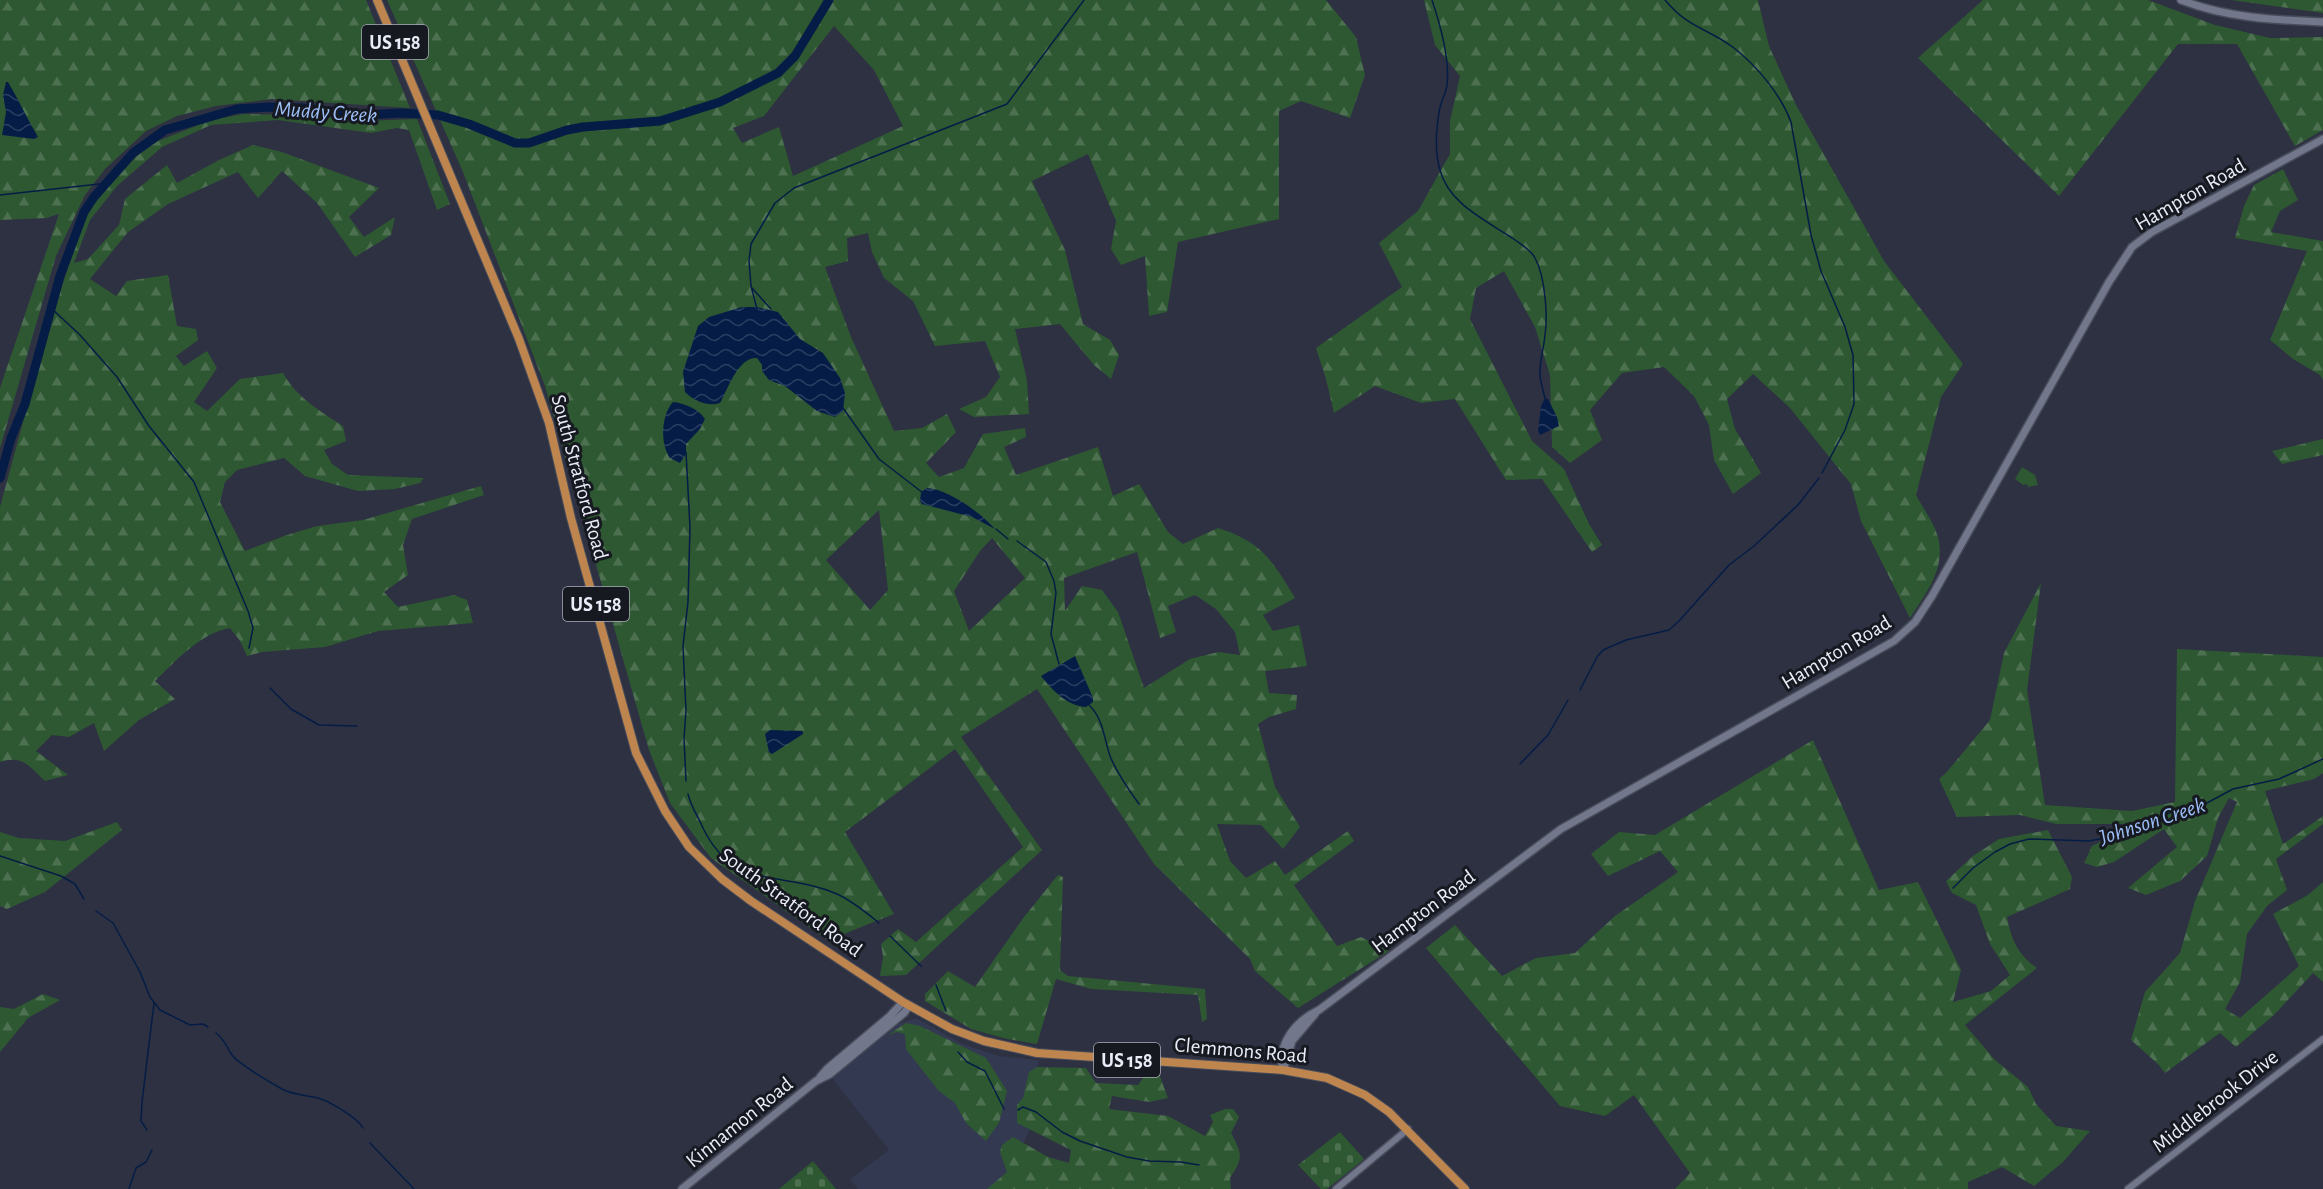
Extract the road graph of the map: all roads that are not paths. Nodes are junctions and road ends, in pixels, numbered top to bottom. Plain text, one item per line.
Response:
1 (377, 0) edge
2 (2181, 0) edge
3 (2323, 22) edge
4 (2323, 139) edge
5 (906, 1004) junction
6 (2323, 1039) edge
7 (1283, 1070) junction
8 (1408, 1129) junction
9 (682, 1189) edge
10 (1336, 1189) edge
11 (1465, 1189) edge
12 (2128, 1189) edge

1 - 5 main road, South Stratford Road / US 158
2 - 3 main road
4 - 7 main road, Hampton Road
5 - 7 main road, Clemmons Road / US 158
5 - 9 main road, Kinnamon Road
6 - 12 street, Middlebrook Drive
7 - 8 main road, Clemmons Road / US 158
8 - 10 street
8 - 11 main road, Clemmons Road / US 158

